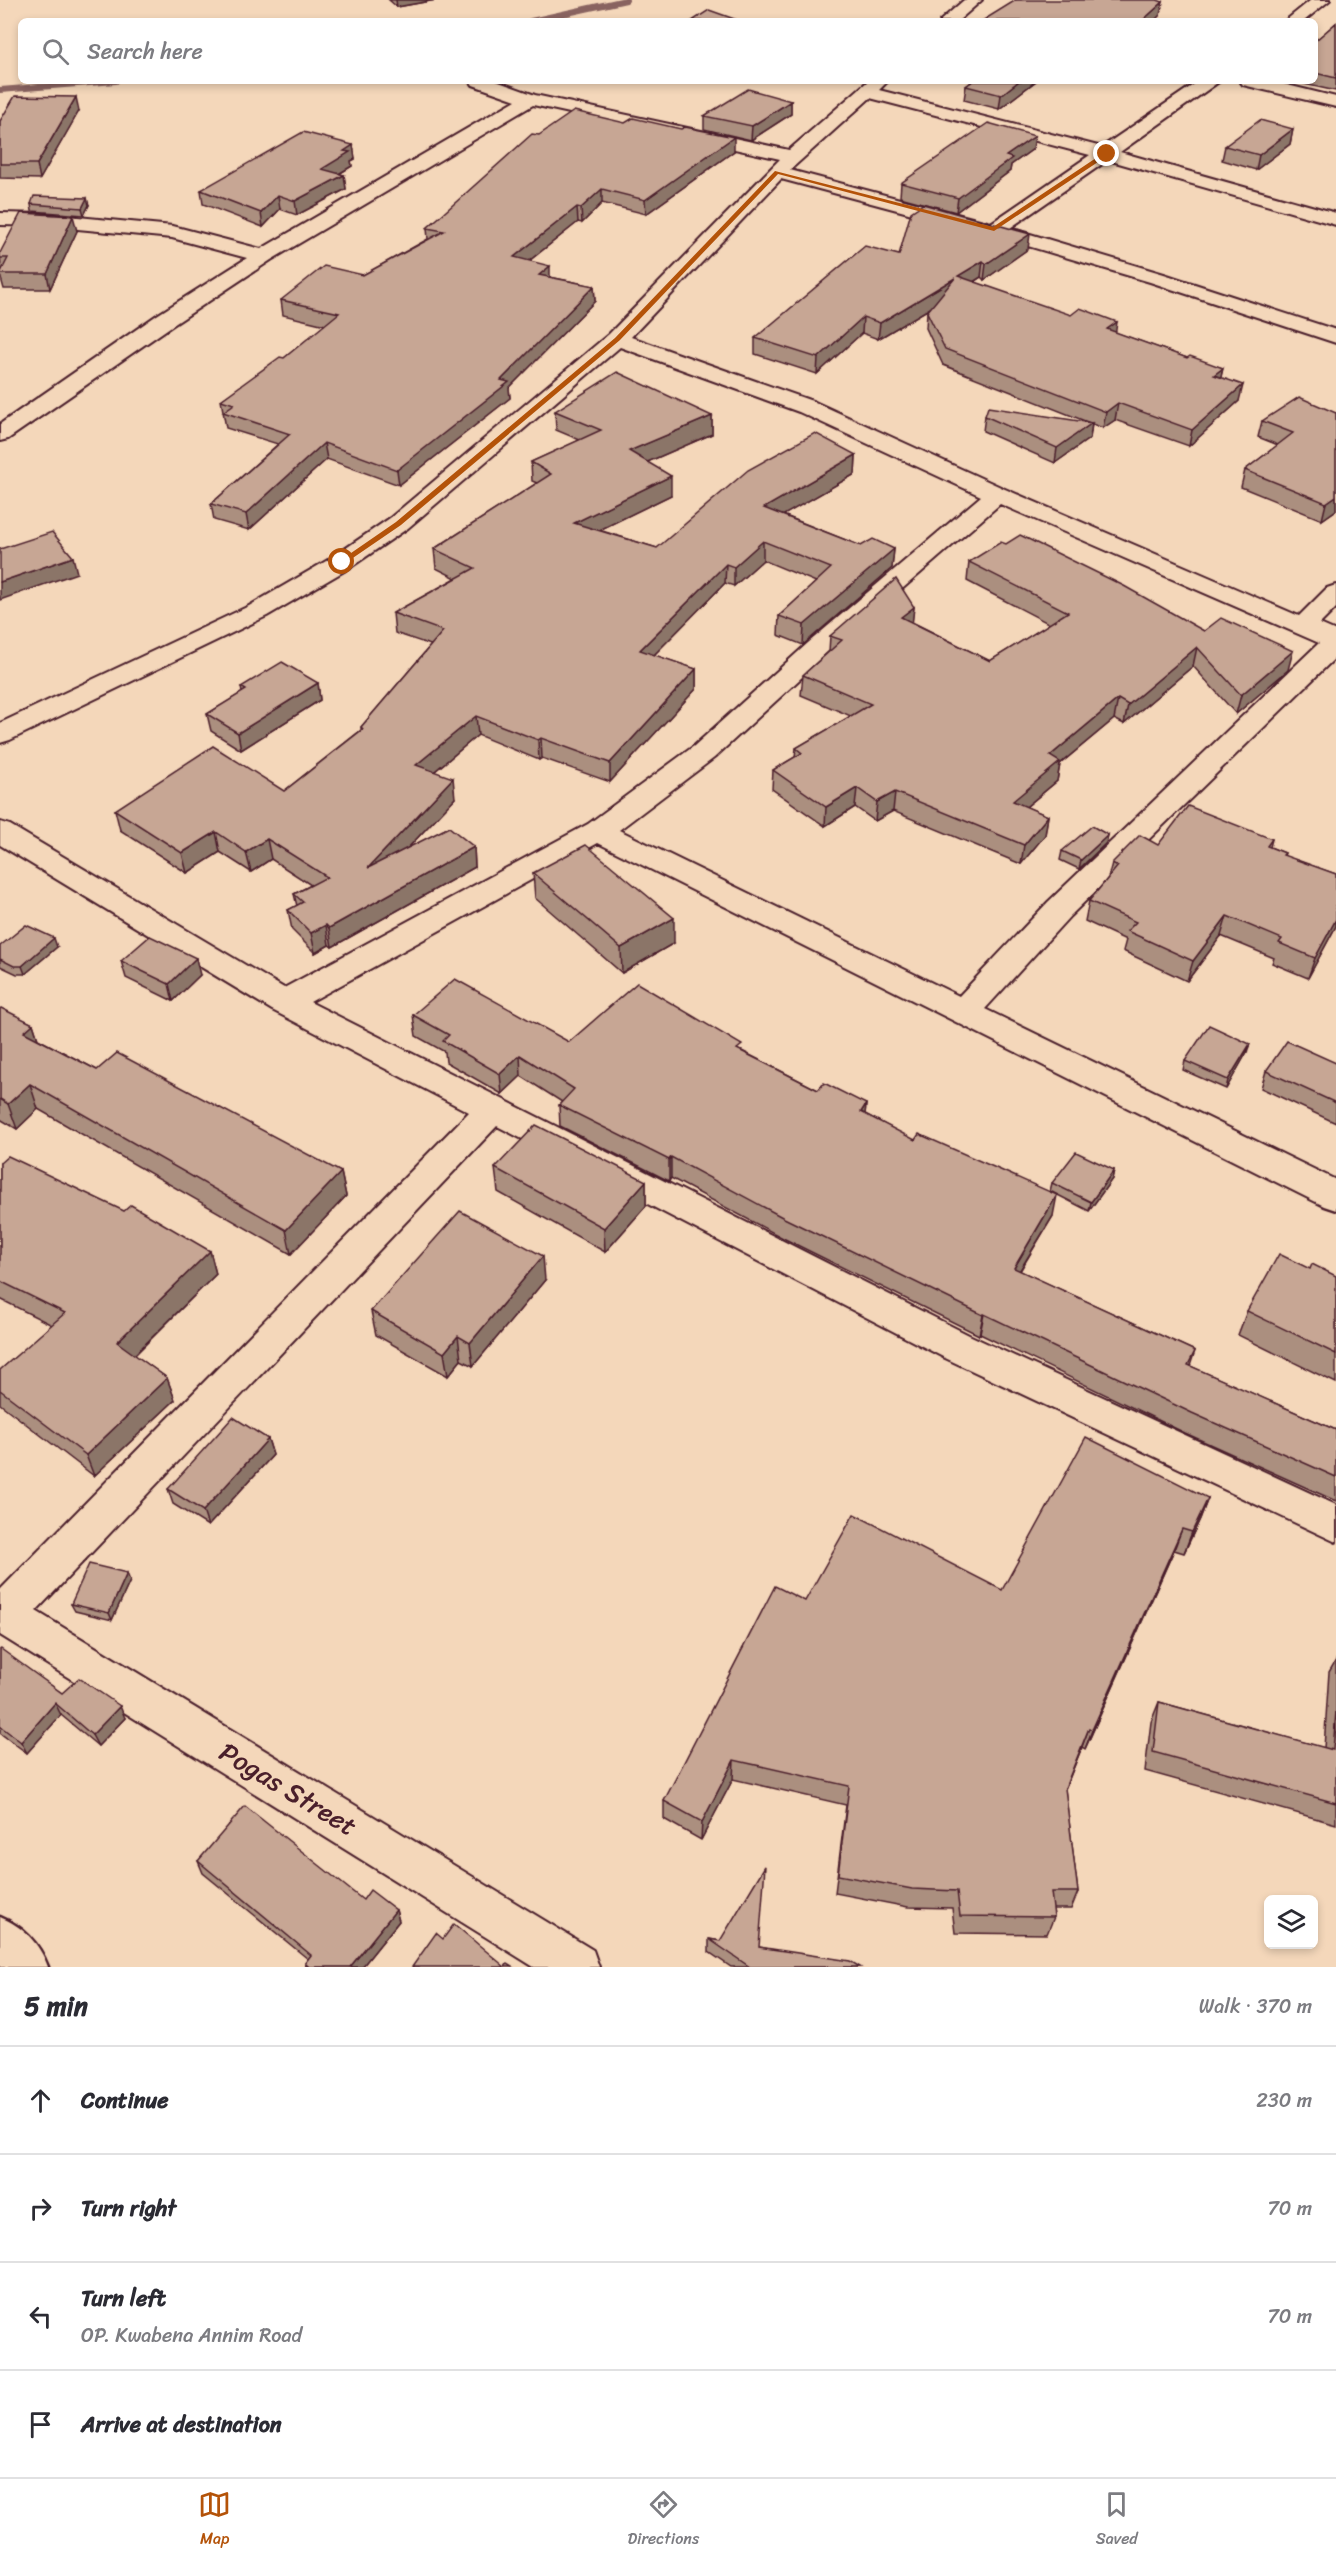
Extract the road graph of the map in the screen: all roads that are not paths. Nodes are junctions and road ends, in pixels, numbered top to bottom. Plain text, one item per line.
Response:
1 (974, 0) edge
2 (1322, 0) edge
3 (952, 18) edge
4 (1297, 18) edge
5 (488, 84) edge
6 (1207, 84) edge
7 (1261, 84) edge
8 (873, 87) edge
9 (530, 99) junction
10 (1336, 102) edge
11 (1107, 154) junction
12 (785, 164) junction
13 (0, 219) edge
14 (1336, 219) edge
15 (994, 230) junction
16 (264, 256) junction
17 (1336, 337) edge
18 (617, 339) junction
19 (0, 434) edge
20 (997, 494) junction
21 (1336, 593) edge
22 (1302, 628) junction
23 (1336, 641) edge
24 (0, 734) edge
25 (598, 831) junction
26 (0, 832) edge
27 (283, 1002) junction
28 (963, 1012) junction
29 (493, 1109) junction
30 (1336, 1196) edge
31 (1336, 1524) edge
32 (2, 1613) edge
33 (0, 1941) edge
34 (24, 1967) edge
35 (576, 1967) edge

1 - 3 street
2 - 4 street
5 - 9 street
6 - 11 street
7 - 10 street
8 - 11 street
8 - 12 street
9 - 12 street
9 - 16 street
11 - 14 street
11 - 15 street
12 - 15 street
12 - 18 street
13 - 16 street
15 - 17 street
16 - 19 street
18 - 20 street
18 - 24 street
20 - 22 street
20 - 25 street
21 - 22 street
22 - 23 street
23 - 28 street
25 - 27 street
25 - 28 street
26 - 27 street
27 - 29 street
28 - 30 street
29 - 31 street
29 - 32 street
32 - 35 street, Pogas Street
33 - 34 street

